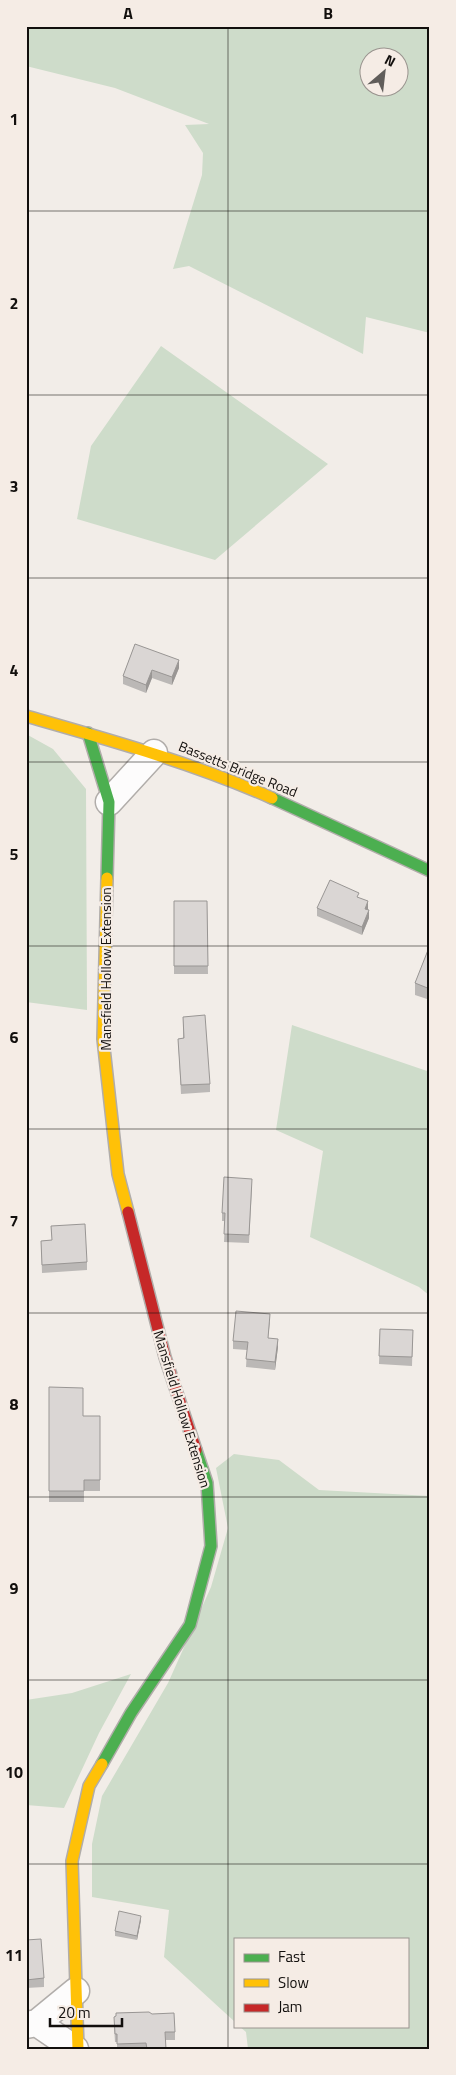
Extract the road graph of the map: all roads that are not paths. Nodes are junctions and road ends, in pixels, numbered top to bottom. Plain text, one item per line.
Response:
1 (26, 716) edge
2 (88, 733) junction
3 (154, 753) junction
4 (108, 802) junction
5 (430, 871) edge
6 (76, 1992) junction
7 (32, 2024) edge
8 (76, 2049) edge

1 - 2 street, Bassetts Bridge Road
2 - 3 street, Bassetts Bridge Road
2 - 4 street, Mansfield Hollow Extension
3 - 4 street
3 - 5 street, Bassetts Bridge Road
4 - 6 street, Mansfield Hollow Extension
6 - 7 street
6 - 8 street, Mansfield Hollow Extension
7 - 8 street

